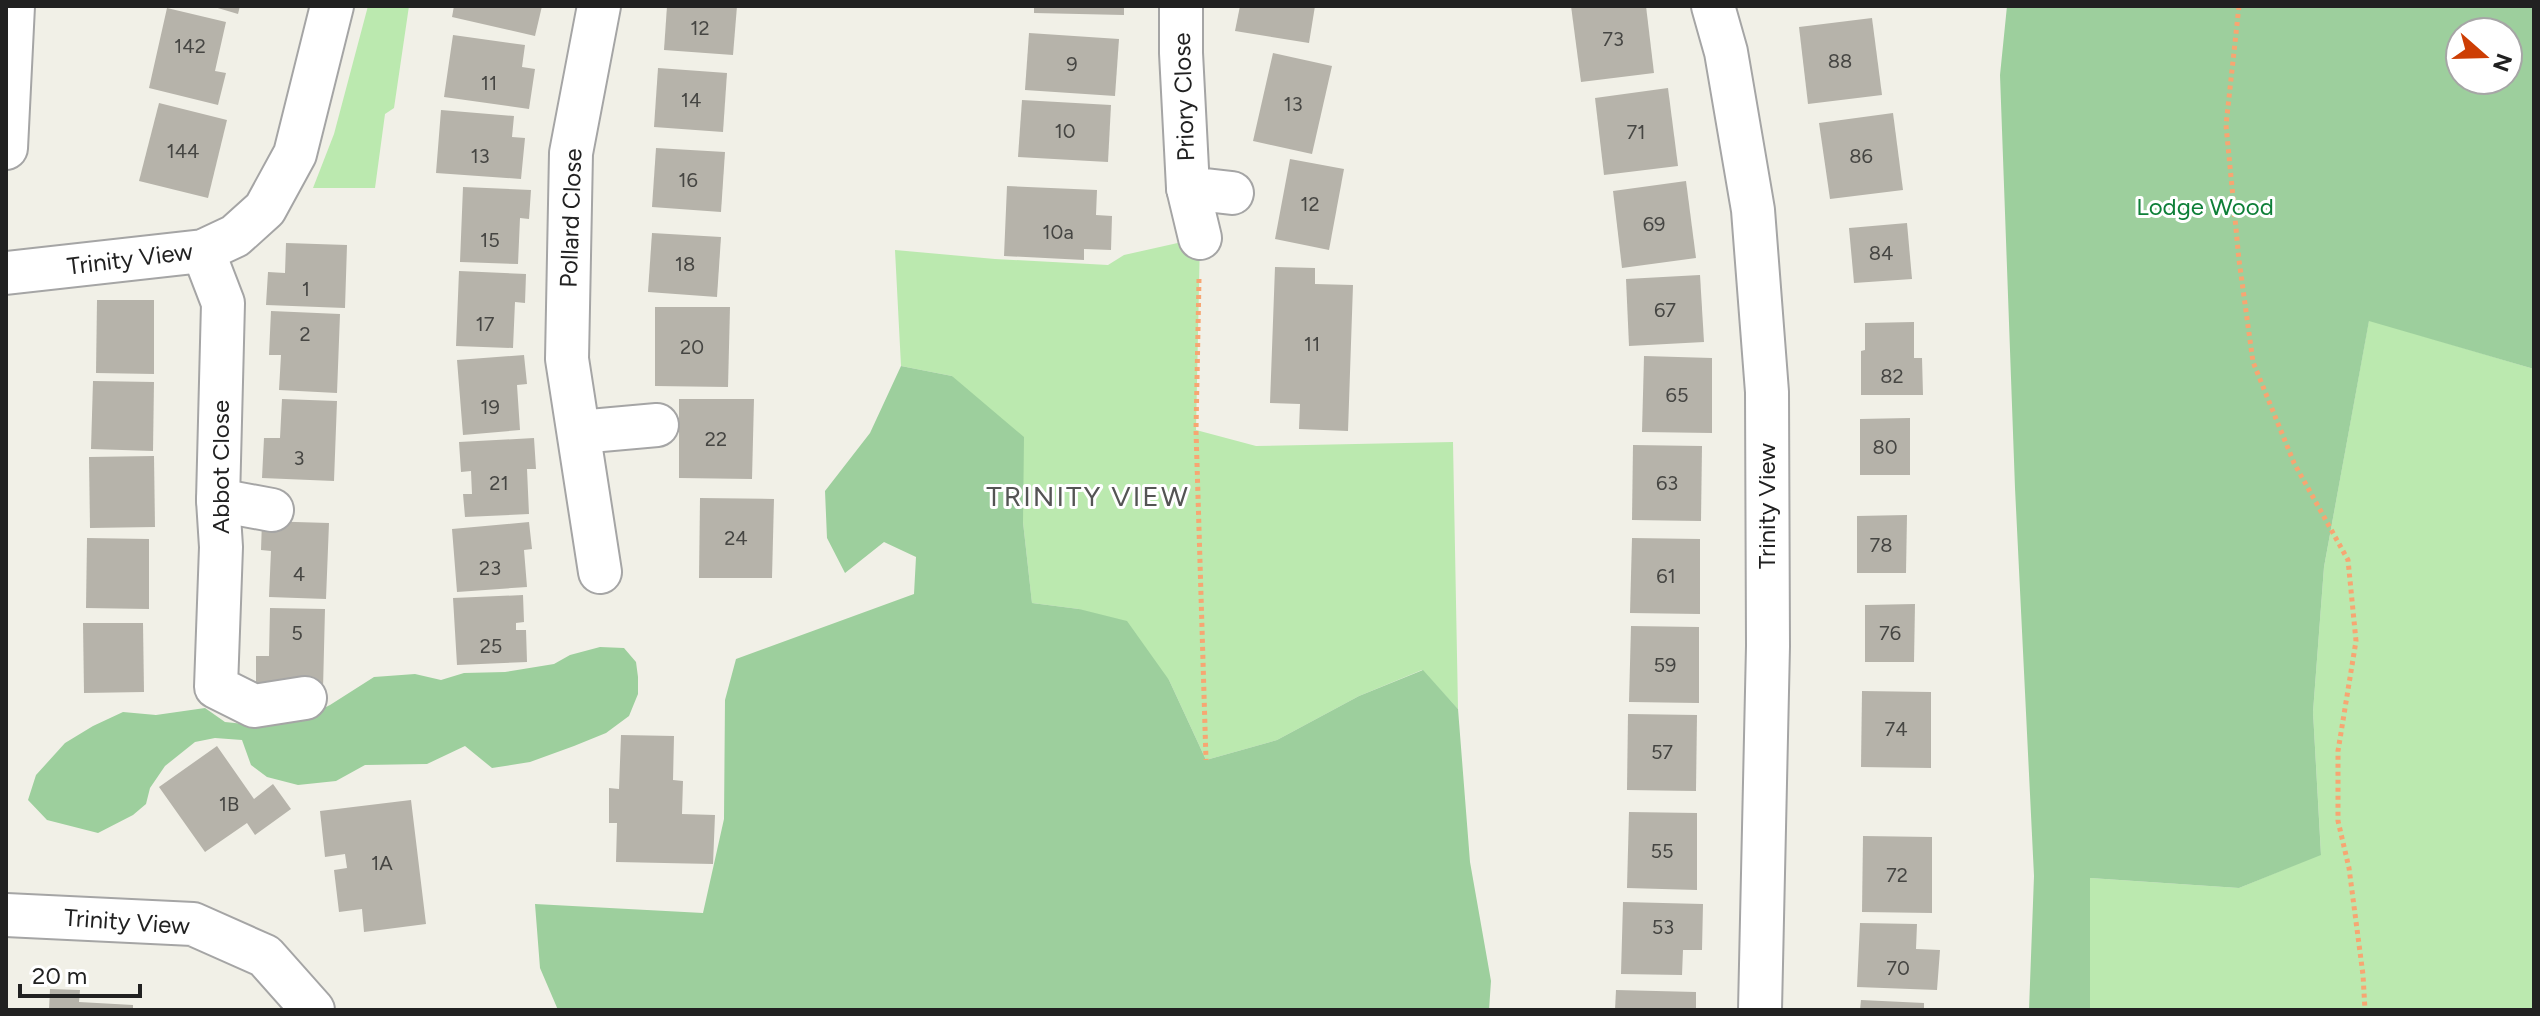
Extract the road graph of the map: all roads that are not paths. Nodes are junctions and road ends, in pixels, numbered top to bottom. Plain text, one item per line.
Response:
1 (13, 6) edge
2 (332, 6) edge
3 (599, 6) edge
4 (1181, 6) edge
5 (1713, 6) edge
6 (6, 148) edge
7 (1188, 188) junction
8 (1232, 193) dead end
9 (1200, 238) road end
10 (203, 251) junction
11 (6, 273) edge
12 (657, 425) dead end
13 (579, 432) junction
14 (218, 500) junction
15 (272, 510) dead end
16 (600, 572) dead end
17 (305, 698) dead end
18 (6, 915) edge
19 (313, 1010) edge
20 (1760, 1010) edge

1 - 6 street
2 - 10 street, Trinity View
3 - 13 street, Pollard Close
4 - 7 street, Priory Close
5 - 20 street, Trinity View
7 - 8 street, Priory Close
7 - 9 street, Priory Close
10 - 11 street, Trinity View
10 - 14 street, Abbot Close
12 - 13 street
13 - 16 street, Pollard Close
14 - 15 street
14 - 17 street, Abbot Close
18 - 19 street, Trinity View

